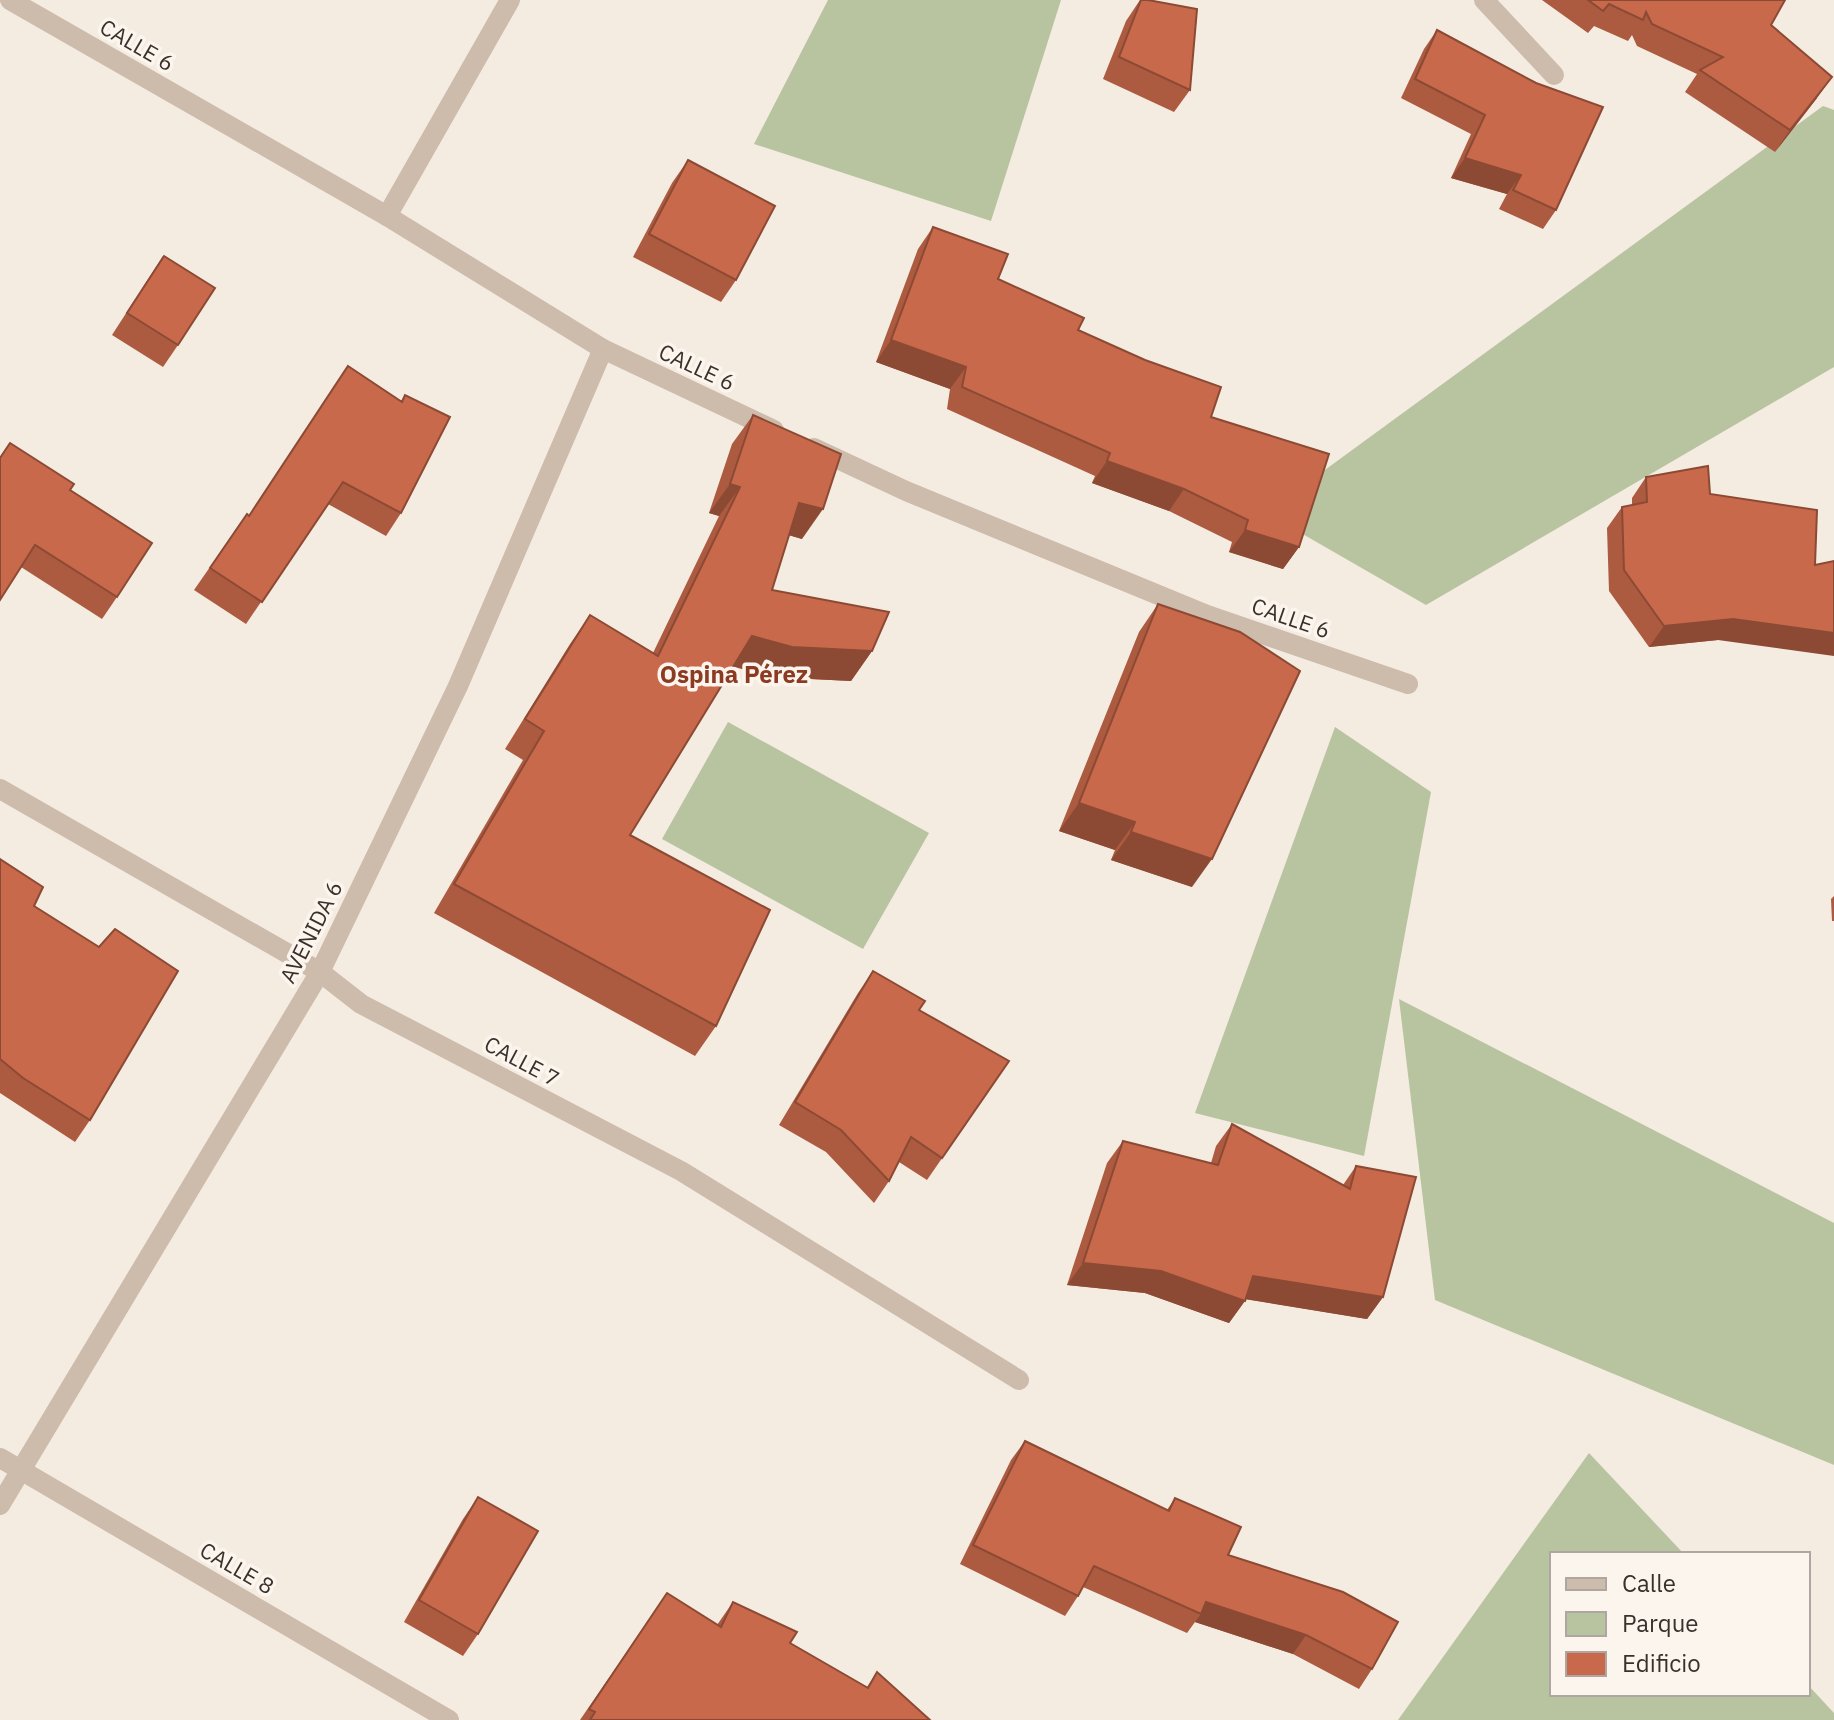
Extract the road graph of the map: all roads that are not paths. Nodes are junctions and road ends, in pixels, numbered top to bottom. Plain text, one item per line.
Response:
1 (10, 0) edge
2 (510, 0) edge
3 (1484, 0) edge
4 (1554, 75) dead end
5 (387, 216) junction
6 (603, 349) junction
7 (1408, 684) dead end
8 (0, 789) edge
9 (320, 972) junction
10 (1019, 1380) dead end
11 (0, 1458) edge
12 (22, 1471) junction
13 (0, 1505) edge
14 (449, 1720) edge

1 - 5 street, CALLE 6
2 - 5 street
3 - 4 street
5 - 6 street, CALLE 6
6 - 7 street, CALLE 6
6 - 9 street, AVENIDA 6
8 - 9 street, CALLE 7
9 - 10 street, CALLE 7
9 - 12 street, AVENIDA 6
11 - 12 street, CALLE 8
12 - 13 street, AVENIDA 6
12 - 14 street, CALLE 8

